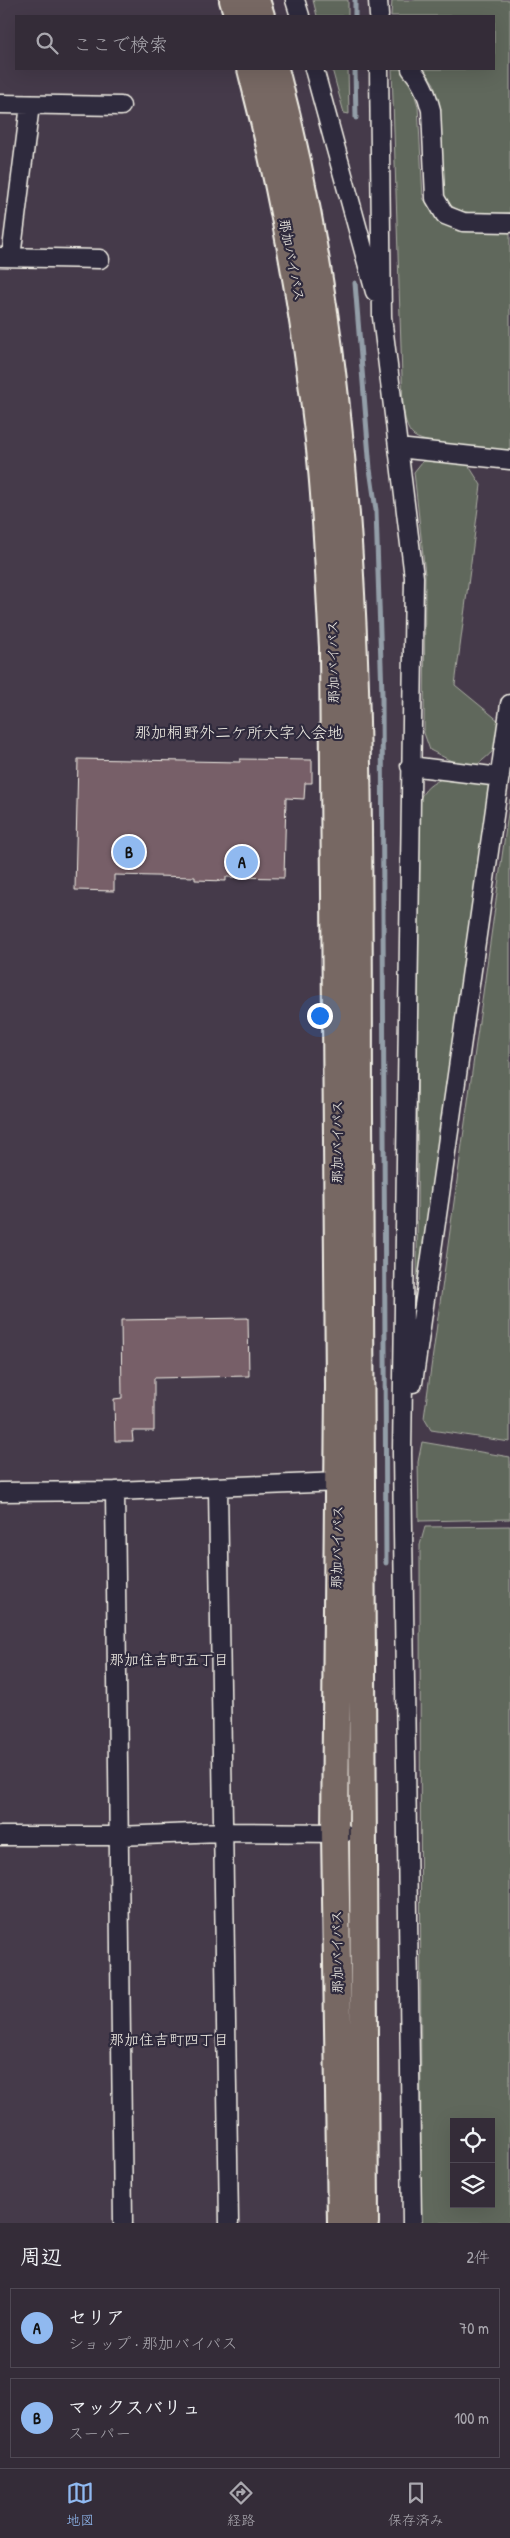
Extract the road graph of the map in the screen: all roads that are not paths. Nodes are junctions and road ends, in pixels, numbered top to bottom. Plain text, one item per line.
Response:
1 (233, 0) edge
2 (256, 0) edge
3 (295, 0) edge
4 (378, 0) edge
5 (238, 15) edge
6 (261, 15) edge
7 (300, 15) edge
8 (379, 15) edge
9 (251, 70) edge
10 (275, 70) edge
11 (314, 70) edge
12 (379, 70) edge
13 (412, 70) edge
14 (0, 104) edge
15 (30, 104) junction
16 (121, 106) dead end
17 (510, 223) edge
18 (6, 257) edge
19 (100, 259) dead end
20 (382, 317) junction
21 (398, 448) junction
22 (510, 460) edge
23 (510, 704) edge
24 (410, 766) junction
25 (500, 777) junction
26 (402, 1453) junction
27 (339, 1482) junction
28 (218, 1487) junction
29 (115, 1491) junction
30 (0, 1492) edge
31 (221, 1832) junction
32 (363, 1833) junction
33 (335, 1834) junction
34 (0, 1836) edge
35 (118, 1836) junction
36 (123, 2223) edge
37 (229, 2223) edge
38 (341, 2223) edge
39 (364, 2223) edge
40 (412, 2223) edge

1 - 5 highway
2 - 6 highway
3 - 7 street
4 - 8 street
9 - 27 highway, 那加バイパス
10 - 32 highway, 那加バイパス
11 - 20 street
12 - 20 street
13 - 17 street
14 - 15 street
15 - 16 street
15 - 18 street
18 - 19 street
20 - 21 street
21 - 22 street
21 - 24 street
23 - 25 street
24 - 25 street
24 - 26 street
25 - 26 street
26 - 40 street
27 - 28 street
27 - 33 highway, 那加バイパス
28 - 29 street
28 - 31 street
29 - 30 street
29 - 35 street
31 - 33 street
31 - 35 street
31 - 37 street
32 - 33 street
32 - 39 highway, 那加バイパス
33 - 38 highway, 那加バイパス
34 - 35 street
35 - 36 street

